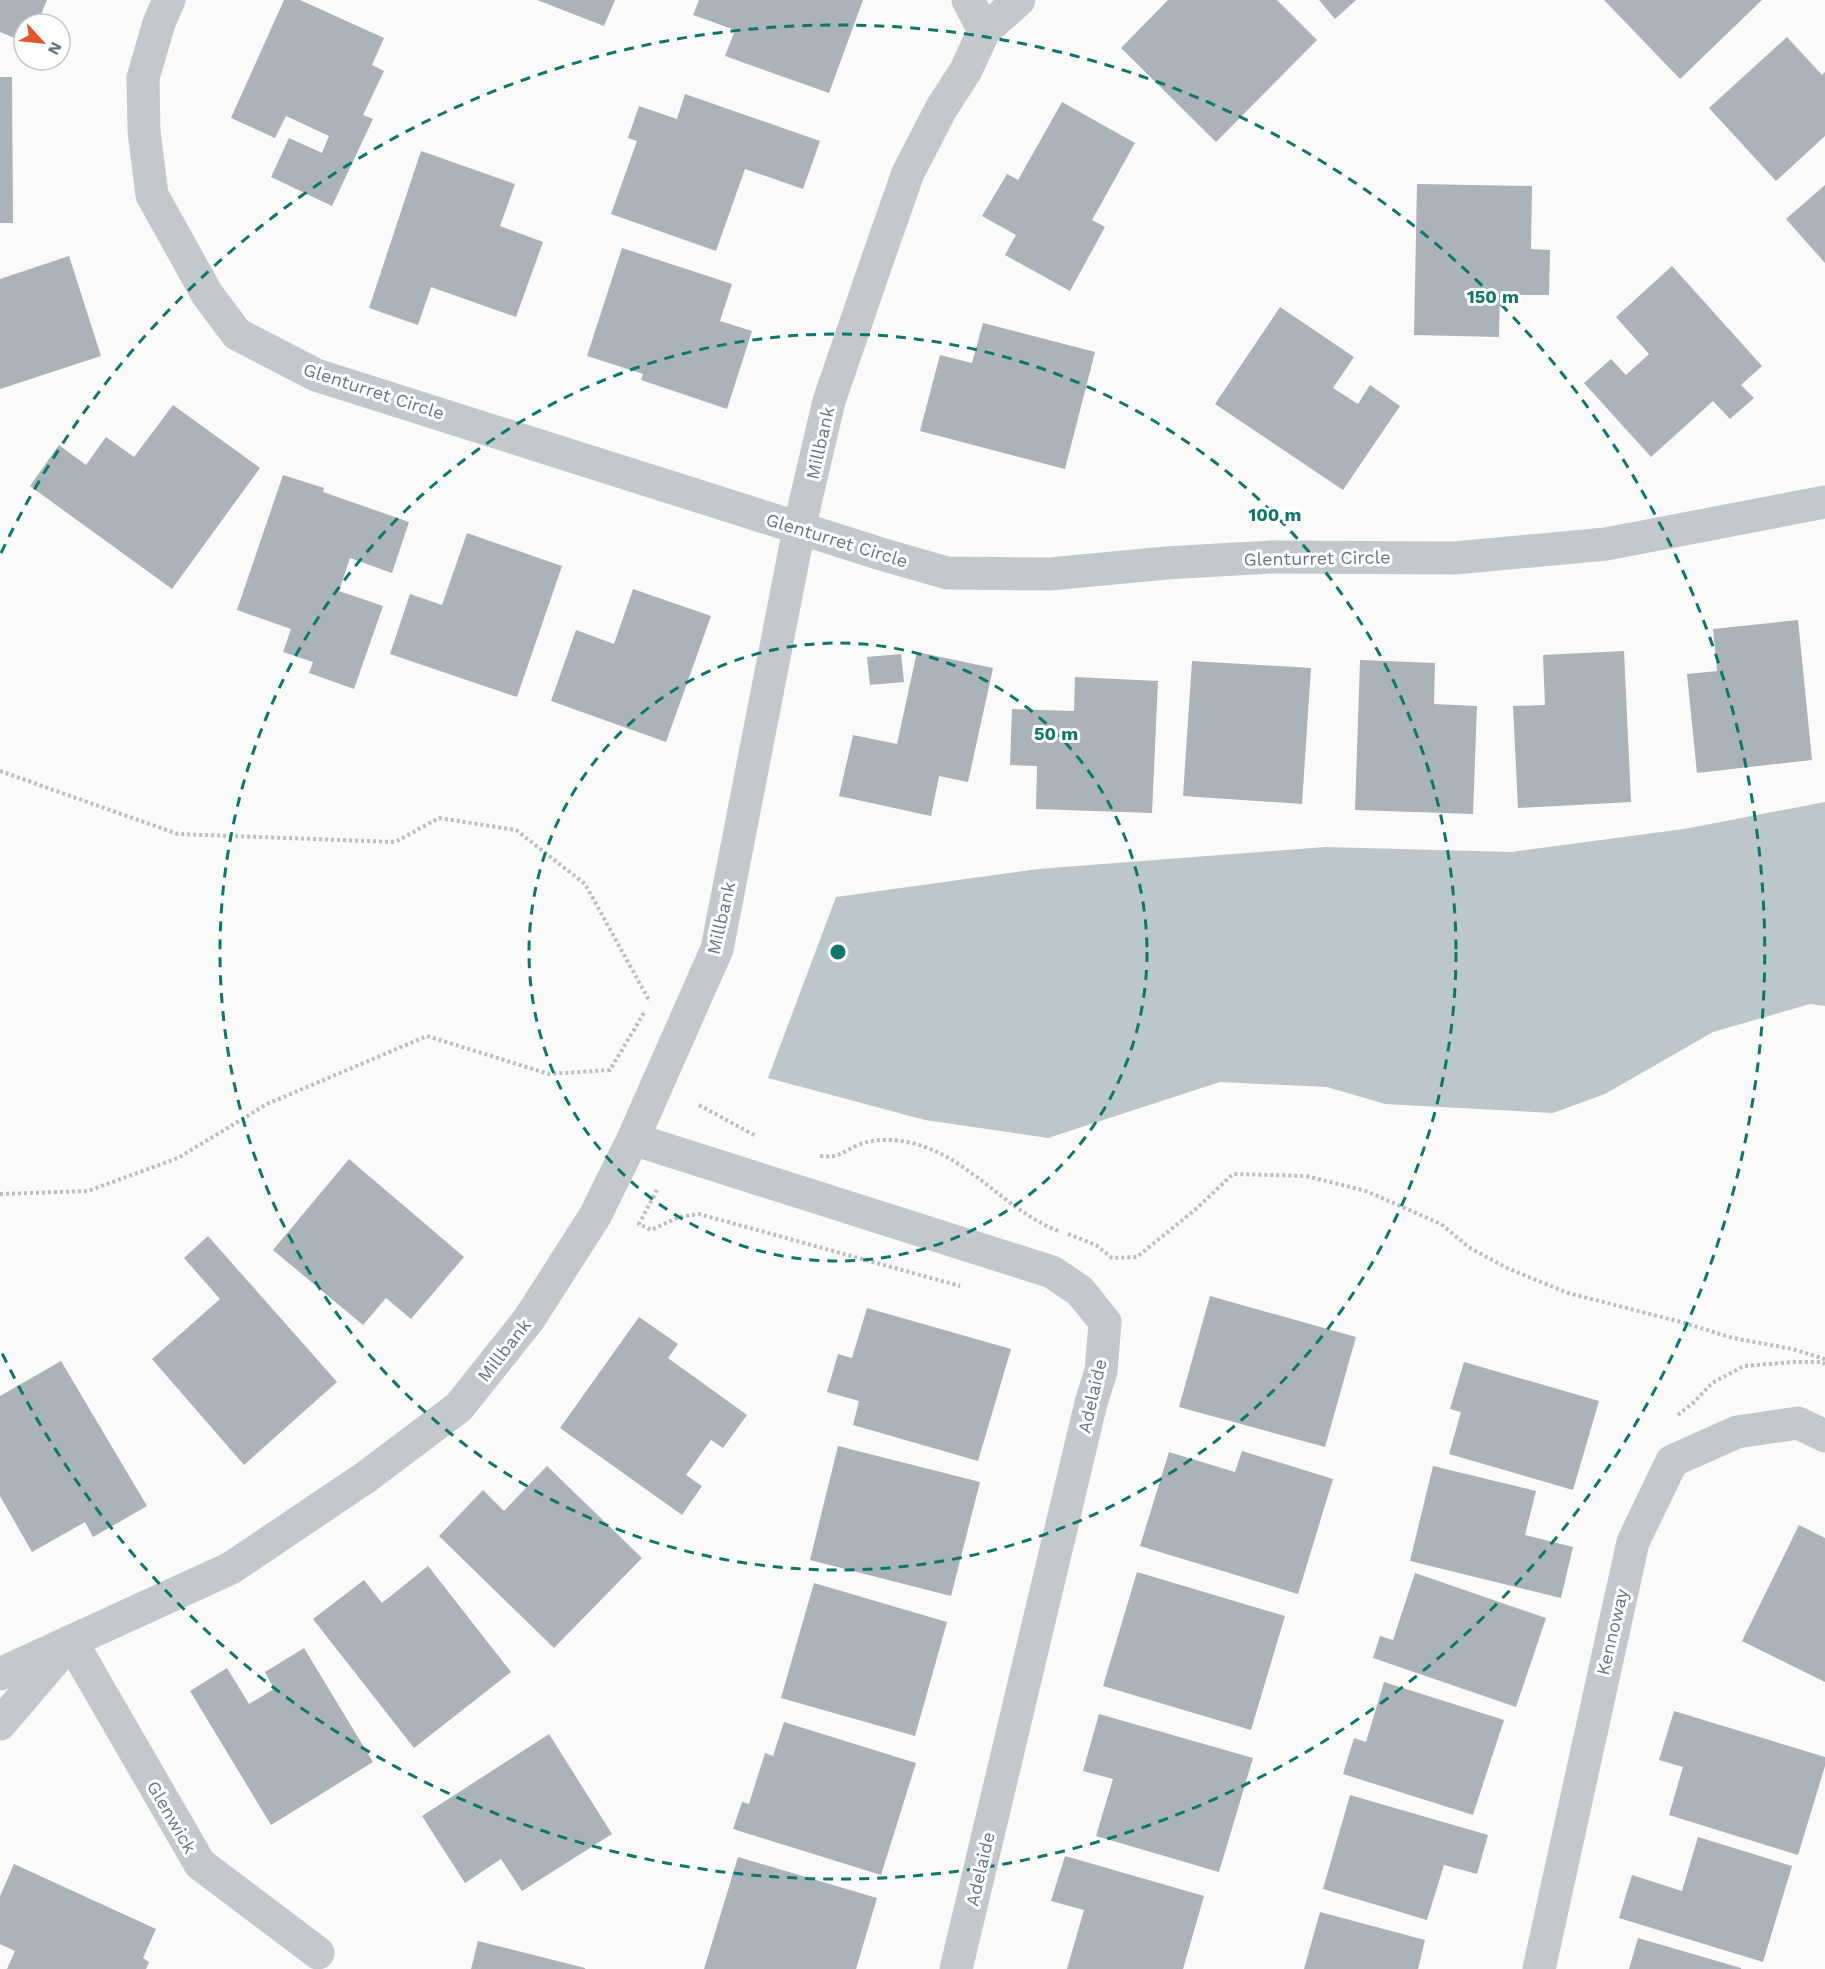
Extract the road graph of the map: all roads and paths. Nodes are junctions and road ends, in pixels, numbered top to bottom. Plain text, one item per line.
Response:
1 (169, 0) edge
2 (968, 0) edge
3 (1019, 0) edge
4 (984, 31) junction
5 (1825, 502) edge
6 (799, 529) junction
7 (0, 771) edge
8 (699, 1105) dead end
9 (760, 1138) dead end
10 (633, 1139) junction
11 (815, 1155) dead end
12 (657, 1190) dead end
13 (0, 1194) edge
14 (961, 1286) dead end
15 (1825, 1359) edge
16 (1825, 1364) edge
17 (1825, 1436) edge
18 (1683, 1456) junction
19 (71, 1641) junction
20 (0, 1674) edge
21 (0, 1724) edge
22 (318, 1953) dead end
23 (956, 1969) edge
24 (1539, 1969) edge

1 - 6 street, Glenturret Circle
2 - 4 street
3 - 4 street, Millbank
4 - 6 street, Millbank
5 - 6 street, Glenturret Circle
6 - 10 street, Millbank
7 - 13 path
8 - 9 path
10 - 19 street, Millbank
10 - 23 street, Adelaide
11 - 15 path
12 - 14 path
16 - 18 path
17 - 18 street, Kennoway
18 - 24 street, Kennoway
19 - 20 street, Millbank
19 - 21 street, Millbank
19 - 22 street, Glenwick

